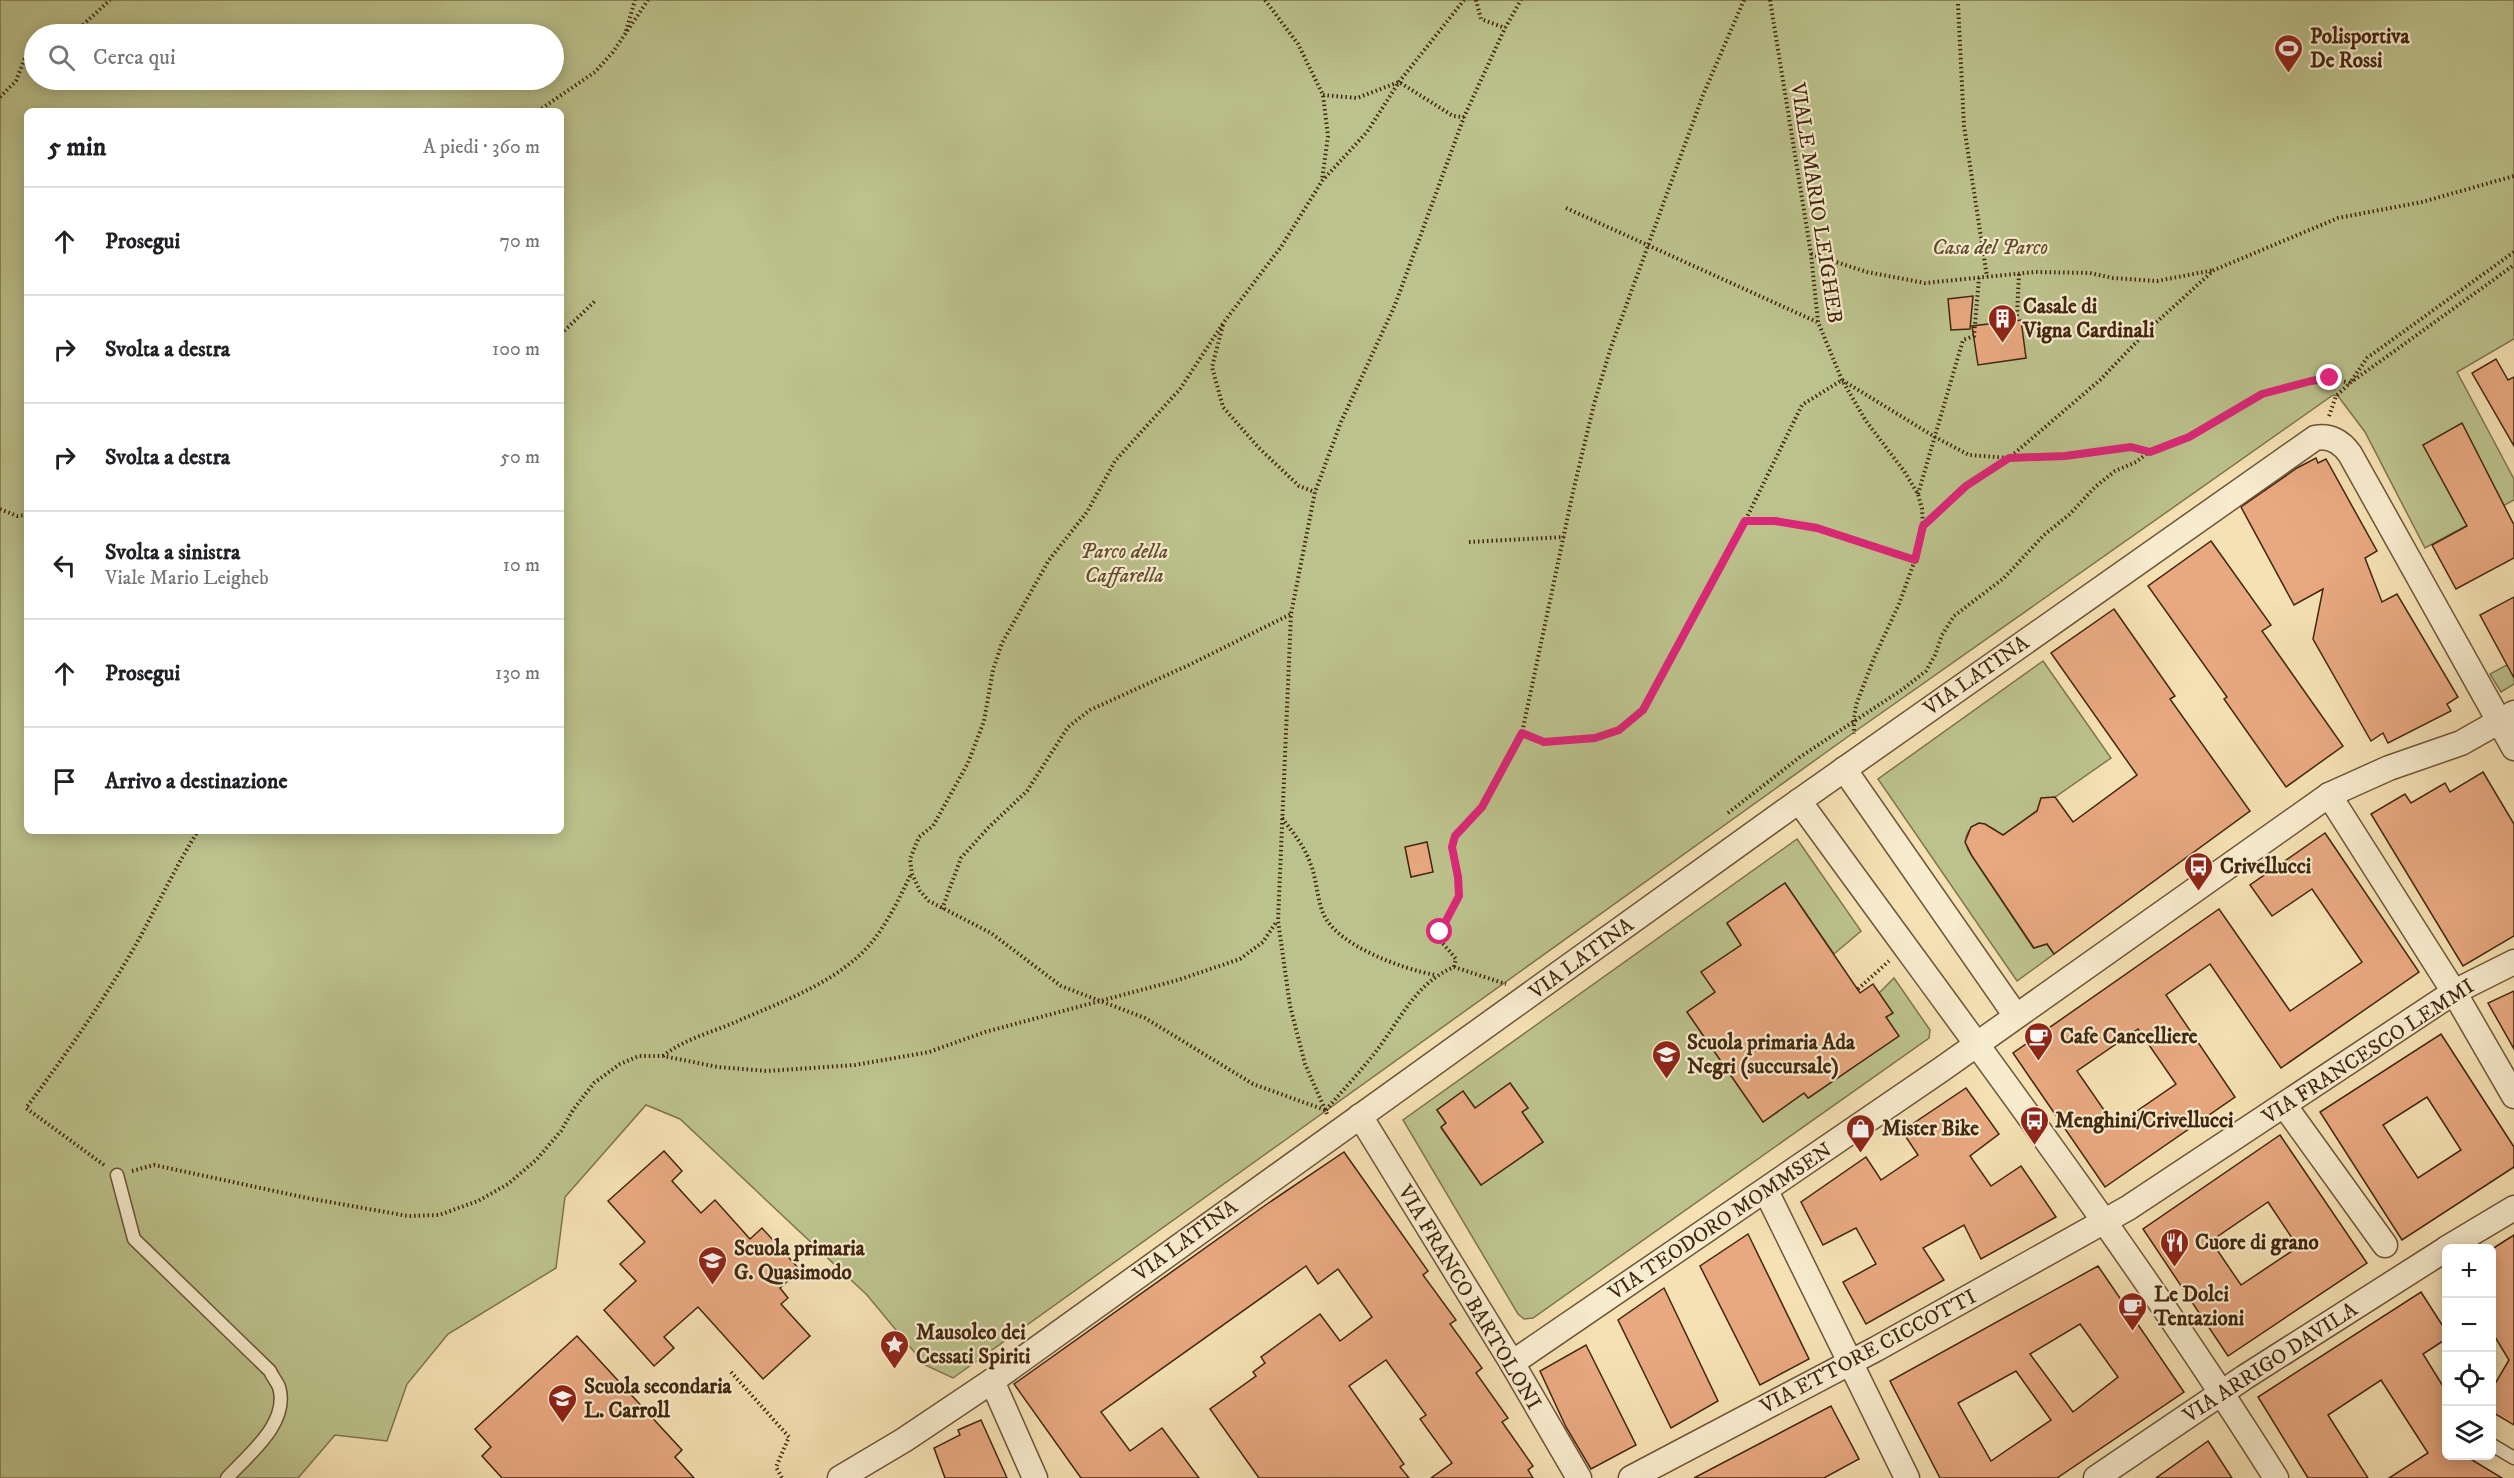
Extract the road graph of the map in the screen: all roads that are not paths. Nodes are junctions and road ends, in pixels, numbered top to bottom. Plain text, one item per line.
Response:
1 (2509, 719) edge
2 (2514, 748) edge
3 (1844, 769) junction
4 (2329, 795) junction
5 (1799, 801) junction
6 (2514, 962) edge
7 (2454, 992) junction
8 (2016, 1016) junction
9 (1978, 1044) junction
10 (2514, 1096) edge
11 (2284, 1104) junction
12 (1360, 1116) junction
13 (117, 1175) road end
14 (1766, 1191) junction
15 (2514, 1208) edge
16 (2104, 1221) junction
17 (2455, 1244) edge
18 (2385, 1245) dead end
19 (2442, 1252) edge
20 (1850, 1362) junction
21 (1512, 1363) junction
22 (992, 1381) junction
23 (2222, 1392) junction
24 (2496, 1447) edge
25 (2514, 1458) edge
26 (227, 1478) edge
27 (840, 1478) edge
28 (1035, 1478) edge
29 (1579, 1478) edge
30 (1630, 1478) edge
31 (1907, 1478) edge
32 (2096, 1478) edge
33 (2276, 1478) edge

1 - 2 street
1 - 3 street, VIA LATINA
1 - 4 street, VIA TEODORO MOMMSEN
3 - 5 street, VIA LATINA
3 - 8 street
4 - 7 street
4 - 8 street, VIA TEODORO MOMMSEN
5 - 9 street
5 - 12 street, VIA LATINA
6 - 7 street, VIA FRANCESCO LEMMI
7 - 10 street
7 - 11 street, VIA FRANCESCO LEMMI
8 - 9 street, VIA TEODORO MOMMSEN
9 - 14 street, VIA TEODORO MOMMSEN
9 - 16 street
11 - 16 street, VIA FRANCESCO LEMMI
11 - 18 street
12 - 21 street, VIA FRANCO BARTOLONI
12 - 22 street, VIA LATINA
13 - 26 lane
14 - 20 street
14 - 21 street, VIA TEODORO MOMMSEN
15 - 17 street, VIA ARRIGO DAVILA
16 - 20 street, VIA ETTORE CICCOTTI
16 - 23 street
19 - 23 street, VIA ARRIGO DAVILA
20 - 30 street, VIA ETTORE CICCOTTI
20 - 31 street
21 - 29 street, VIA FRANCO BARTOLONI
22 - 27 street, VIA LATINA
22 - 28 street
23 - 32 street, VIA ARRIGO DAVILA
23 - 33 street
24 - 25 lane

